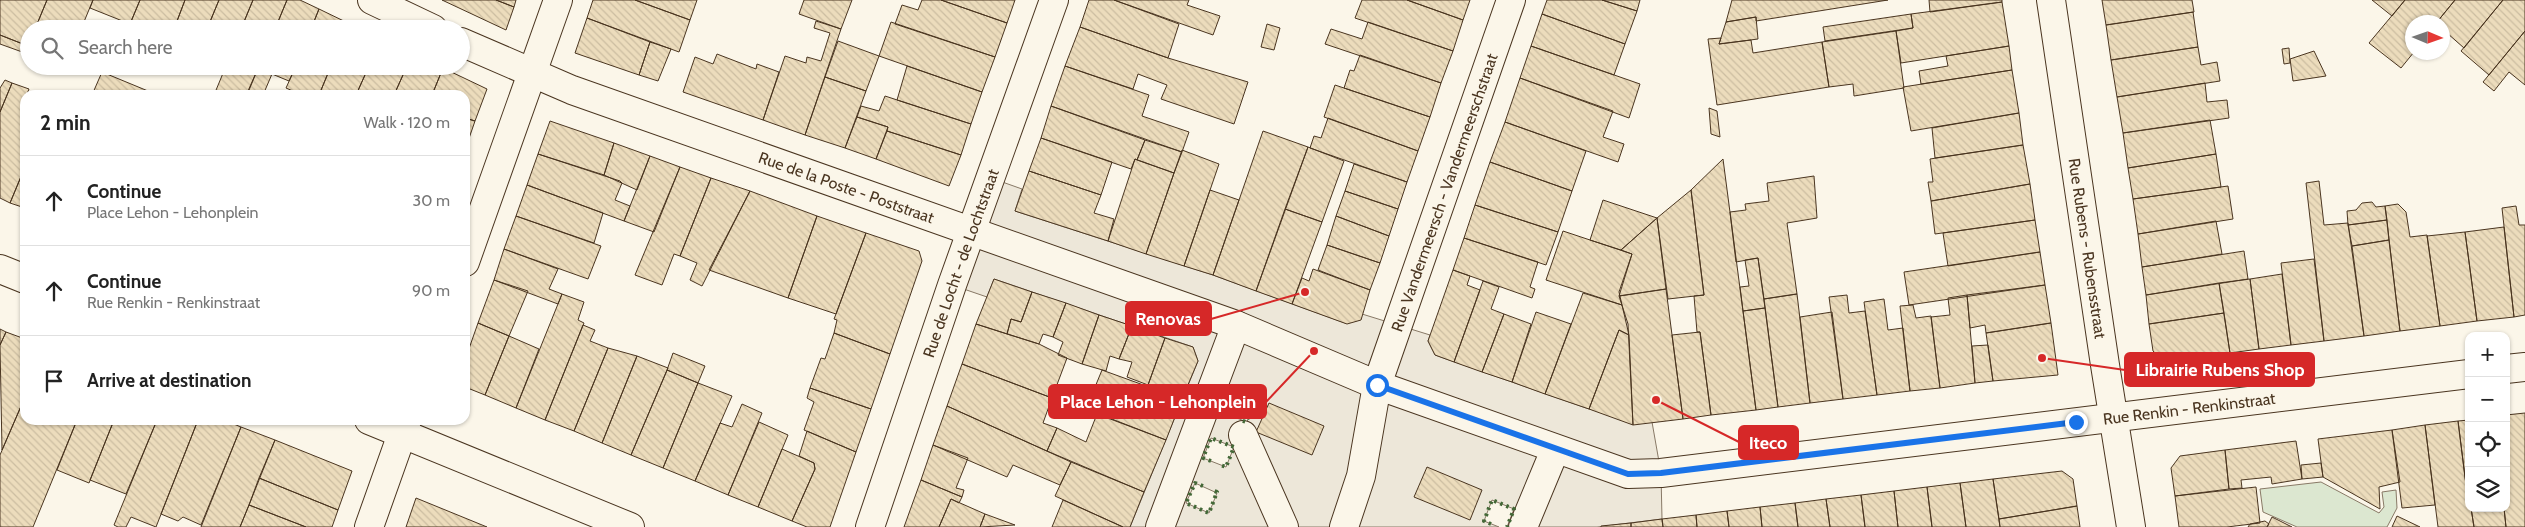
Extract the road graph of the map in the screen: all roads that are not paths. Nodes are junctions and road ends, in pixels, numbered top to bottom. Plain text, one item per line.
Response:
1 (372, 0) edge
2 (558, 0) edge
3 (1054, 0) edge
4 (1511, 0) edge
5 (2051, 0) edge
6 (414, 20) edge
7 (470, 46) edge
8 (533, 74) junction
9 (971, 233) junction
10 (470, 248) edge
11 (0, 269) edge
12 (20, 277) edge
13 (1236, 325) junction
14 (2525, 367) edge
15 (2510, 369) edge
16 (2465, 375) edge
17 (1377, 385) junction
18 (2114, 419) junction
19 (404, 427) edge
20 (1242, 435) dead end
21 (1556, 450) junction
22 (369, 527) edge
23 (630, 527) edge
24 (870, 527) edge
25 (1160, 527) edge
26 (1284, 527) edge
27 (1344, 527) edge
28 (1523, 527) edge
29 (2131, 527) edge

1 - 6 street
2 - 8 street
3 - 9 street, Rue de Locht - de Lochtstraat
4 - 17 street, Rue Vandermeersch - Vandermeerschstraat
5 - 18 street, Rue Rubens - Rubensstraat
7 - 8 street, Rue de la Poste - Poststraat
8 - 9 street, Rue de la Poste - Poststraat
8 - 10 street
9 - 13 street, Rue de la Poste - Poststraat
9 - 24 street, Rue de Locht - de Lochtstraat
11 - 12 street
13 - 17 street, Rue de la Poste - Poststraat
13 - 25 street
14 - 15 street
16 - 18 street, Rue Renkin - Renkinstraat
17 - 21 street, Rue Renkin - Renkinstraat
17 - 27 street, Rue Vandermeersch - Vandermeerschstraat
18 - 21 street, Rue Renkin - Renkinstraat
18 - 29 street, Rue Rubens - Rubensstraat
19 - 22 street
19 - 23 street
20 - 26 street
21 - 28 street

